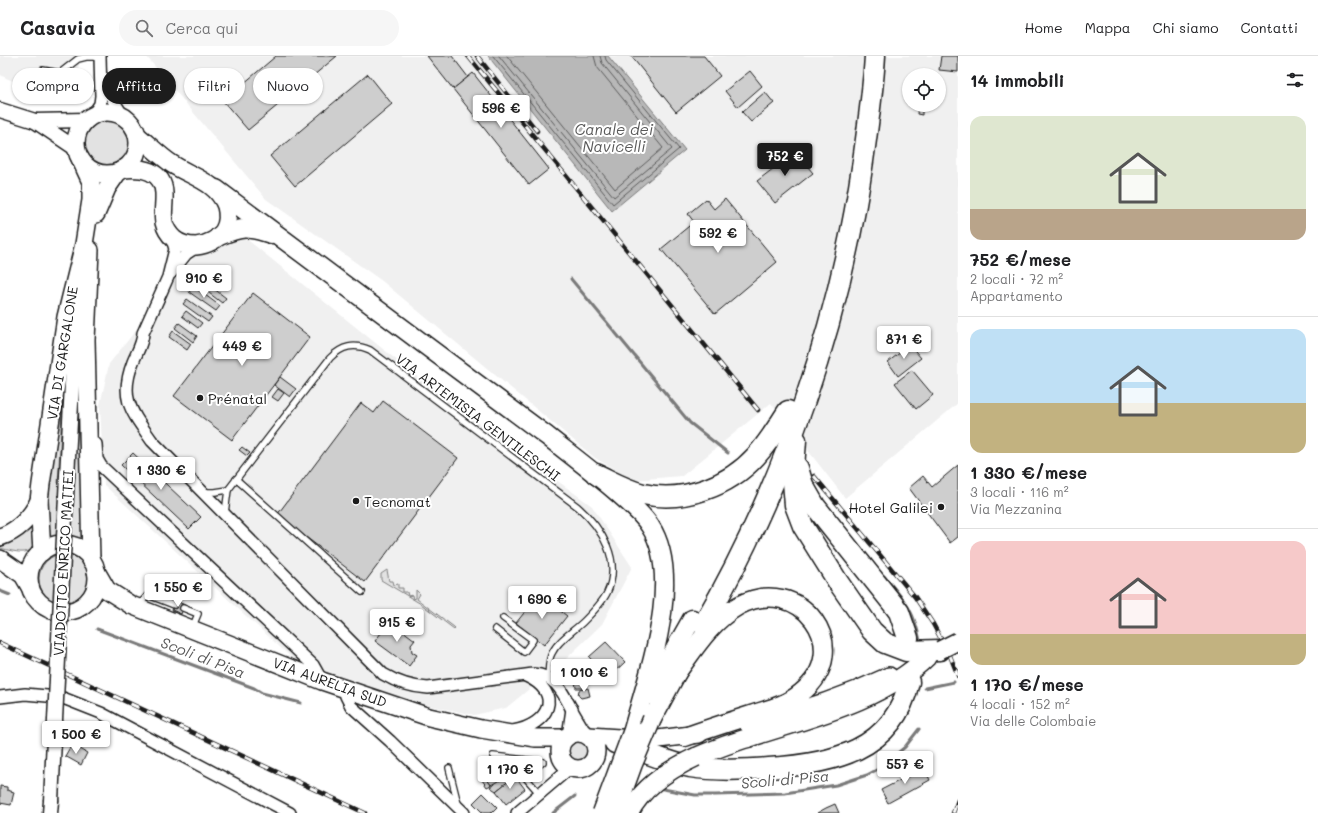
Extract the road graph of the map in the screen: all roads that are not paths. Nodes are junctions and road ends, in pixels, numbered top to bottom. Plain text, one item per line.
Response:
1 (862, 56) edge
2 (875, 56) edge
3 (100, 60) edge
4 (66, 68) edge
5 (0, 110) edge
6 (123, 116) junction
7 (89, 118) junction
8 (36, 121) junction
9 (137, 136) junction
10 (79, 154) junction
11 (121, 170) junction
12 (216, 189) junction
13 (170, 234) junction
14 (219, 236) junction
15 (281, 238) junction
16 (200, 245) junction
17 (87, 246) junction
18 (168, 277) junction
19 (86, 387) junction
20 (794, 413) junction
21 (795, 456) junction
22 (107, 472) junction
23 (596, 474) junction
24 (90, 477) junction
25 (236, 479) junction
26 (228, 490) junction
27 (203, 492) junction
28 (39, 501) junction
29 (225, 514) junction
30 (0, 537) edge
31 (0, 553) edge
32 (40, 554) junction
33 (0, 559) edge
34 (93, 566) junction
35 (30, 587) junction
36 (362, 592) dead end
37 (174, 605) dead end
38 (83, 606) junction
39 (134, 606) junction
40 (183, 608) dead end
41 (504, 618) dead end
42 (701, 625) junction
43 (192, 629) junction
44 (495, 629) dead end
45 (908, 638) dead end
46 (958, 641) edge
47 (934, 654) junction
48 (525, 675) junction
49 (548, 677) junction
50 (322, 680) junction
51 (909, 682) dead end
52 (344, 687) junction
53 (47, 696) dead end
54 (0, 697) edge
55 (63, 698) dead end
56 (572, 709) junction
57 (496, 732) junction
58 (588, 736) junction
59 (624, 737) junction
60 (685, 737) junction
61 (565, 742) junction
62 (596, 753) junction
63 (493, 756) dead end
64 (571, 767) junction
65 (449, 768) dead end
66 (540, 794) junction
67 (51, 807) edge
68 (462, 811) edge
69 (290, 813) edge
70 (517, 813) edge
71 (602, 813) edge
72 (615, 813) edge
73 (629, 813) edge

1 - 20 highway
2 - 20 highway
3 - 4 lane
3 - 6 street
3 - 7 street
5 - 8 street
6 - 7 main road
6 - 9 main road
7 - 8 street
7 - 10 main road
8 - 10 street
9 - 11 main road
9 - 12 main road
10 - 11 main road
10 - 17 main road, VIA DI GARGALONE
11 - 13 main road
11 - 17 main road, VIA DI GARGALONE
12 - 14 main road
12 - 15 highway
13 - 16 main road
13 - 18 street
14 - 15 highway
14 - 16 main road
15 - 23 highway
16 - 18 street
17 - 19 main road, VIA DI GARGALONE
17 - 28 main road, VIA DI GARGALONE
17 - 67 street, VIADOTTO ENRICO MATTEI, bridge
18 - 27 street
19 - 22 street
19 - 24 main road, VIA DI GARGALONE
20 - 21 highway
20 - 23 highway
20 - 42 highway
21 - 45 highway
21 - 47 highway
22 - 24 street
22 - 50 street
23 - 59 highway
24 - 34 main road, VIA DI GARGALONE
25 - 26 lane, VIA ARTEMISIA GENTILESCHI
25 - 36 lane
25 - 49 lane, VIA ARTEMISIA GENTILESCHI
26 - 27 lane
26 - 29 lane
27 - 29 street
28 - 30 main road
28 - 32 main road, VIA DI GARGALONE
29 - 48 street
31 - 32 main road
32 - 34 main road
32 - 35 main road
33 - 35 main road
34 - 38 main road
34 - 39 main road, VIA AURELIA SUD
35 - 38 main road
37 - 39 lane
38 - 39 main road, VIA AURELIA SUD
39 - 43 main road, VIA AURELIA SUD
40 - 43 lane
41 - 44 lane
42 - 59 highway
42 - 60 highway
42 - 72 highway, bridge
43 - 50 main road, VIA AURELIA SUD
46 - 47 main road, bridge
47 - 60 main road
47 - 73 highway, bridge
48 - 49 street
48 - 57 street
49 - 56 street
50 - 52 main road, VIA AURELIA SUD
51 - 59 highway
52 - 57 main road, VIA AURELIA SUD
52 - 68 street
53 - 54 street
55 - 69 street
56 - 58 street
56 - 61 street
57 - 61 main road, VIA AURELIA SUD
58 - 59 main road
58 - 61 main road
58 - 62 main road
59 - 60 main road
59 - 62 main road
59 - 71 highway, bridge
61 - 64 main road
62 - 64 main road
63 - 66 lane
64 - 66 street
65 - 68 lane
66 - 70 street

